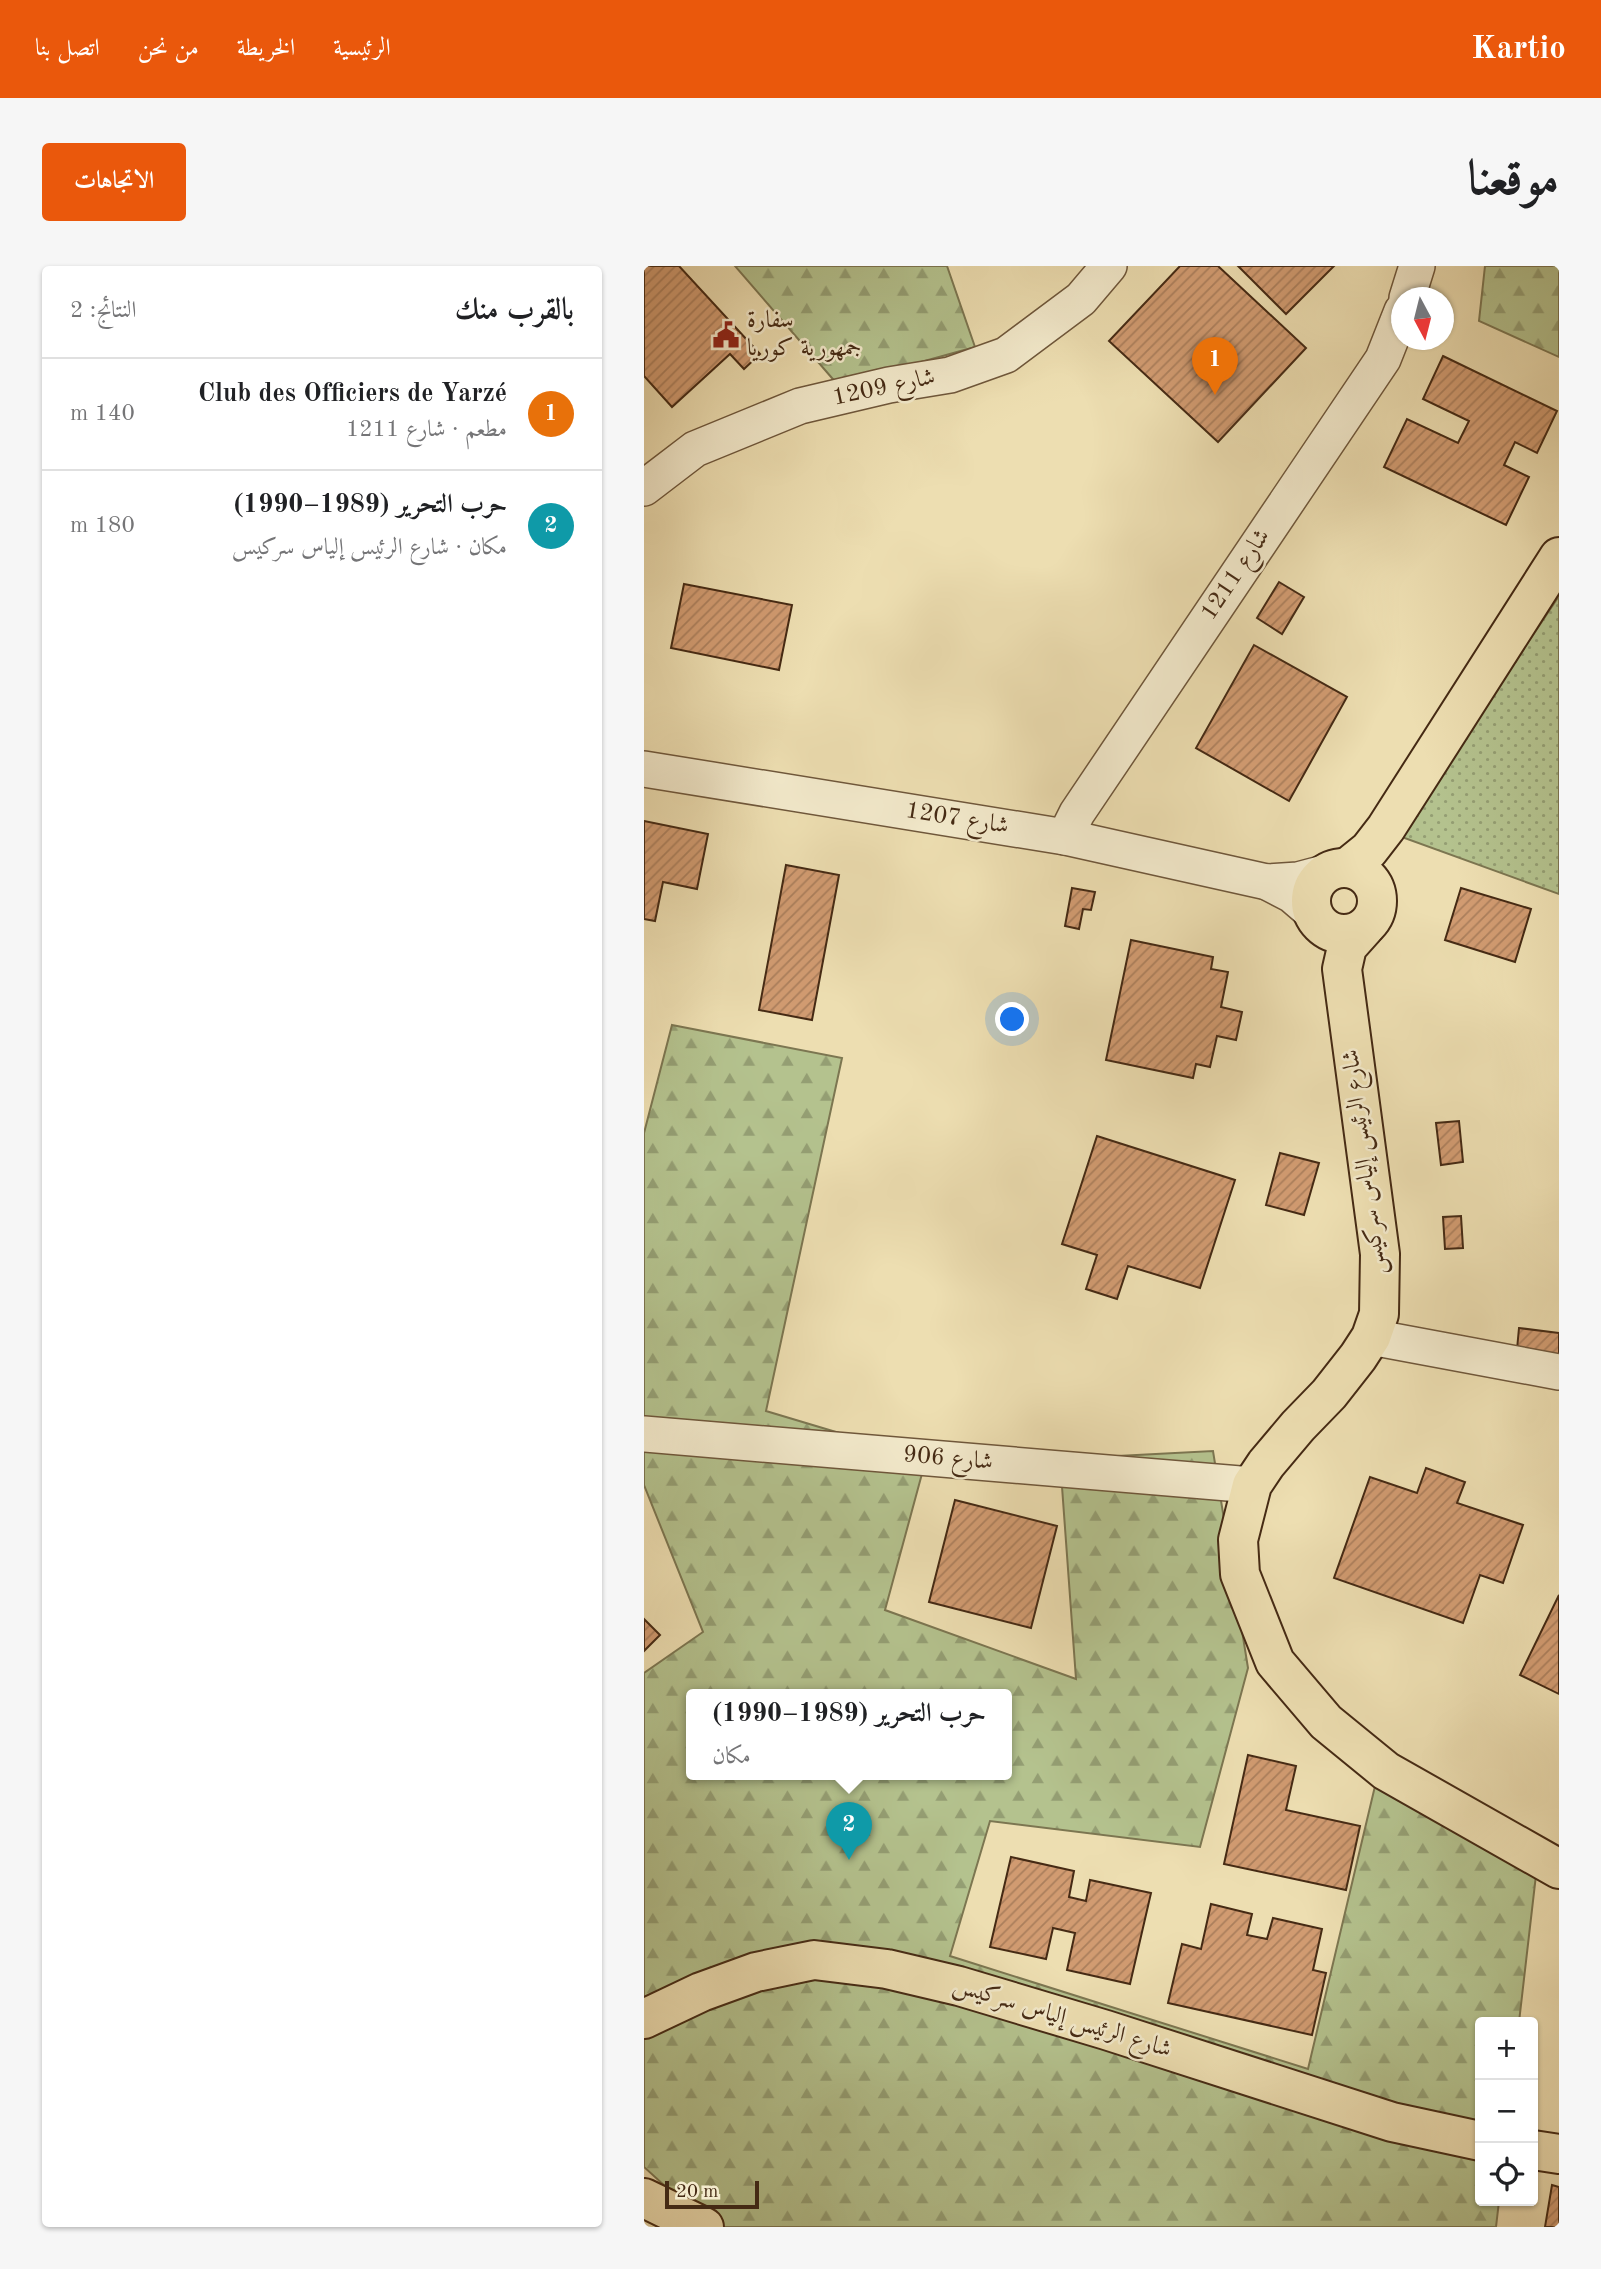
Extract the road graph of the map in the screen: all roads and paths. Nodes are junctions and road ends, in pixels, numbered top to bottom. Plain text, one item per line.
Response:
1 (1109, 266) edge
2 (1417, 266) edge
3 (1410, 287) edge
4 (1391, 339) edge
5 (644, 488) edge
6 (1559, 557) edge
7 (644, 769) edge
8 (1065, 836) junction
9 (1350, 874) junction
10 (1267, 882) junction
11 (1318, 919) junction
12 (1364, 928) junction
13 (1342, 969) junction
14 (1371, 1336) junction
15 (1559, 1372) edge
16 (644, 1434) edge
17 (1252, 1485) junction
18 (1559, 1869) edge
19 (644, 2019) edge
20 (1475, 2140) edge
21 (1538, 2151) edge
22 (1559, 2154) edge
23 (644, 2198) edge
24 (704, 2227) edge

1 - 5 street, شارع 1209
2 - 3 street
4 - 8 street, شارع 1211
6 - 9 main road
7 - 8 street, شارع 1207
8 - 10 street, شارع 1207
9 - 10 street, شارع 1207
9 - 11 main road
9 - 12 main road
10 - 11 street, شارع 1207
11 - 12 main road
11 - 13 main road, شارع الرئيس إلياس سركيس
12 - 13 main road
13 - 14 main road, شارع الرئيس إلياس سركيس
14 - 15 street
14 - 17 main road, شارع الرئيس إلياس سركيس
16 - 17 street, شارع 906
17 - 18 main road, شارع الرئيس إلياس سركيس
19 - 20 main road, شارع الرئيس إلياس سركيس
21 - 22 main road
23 - 24 main road

